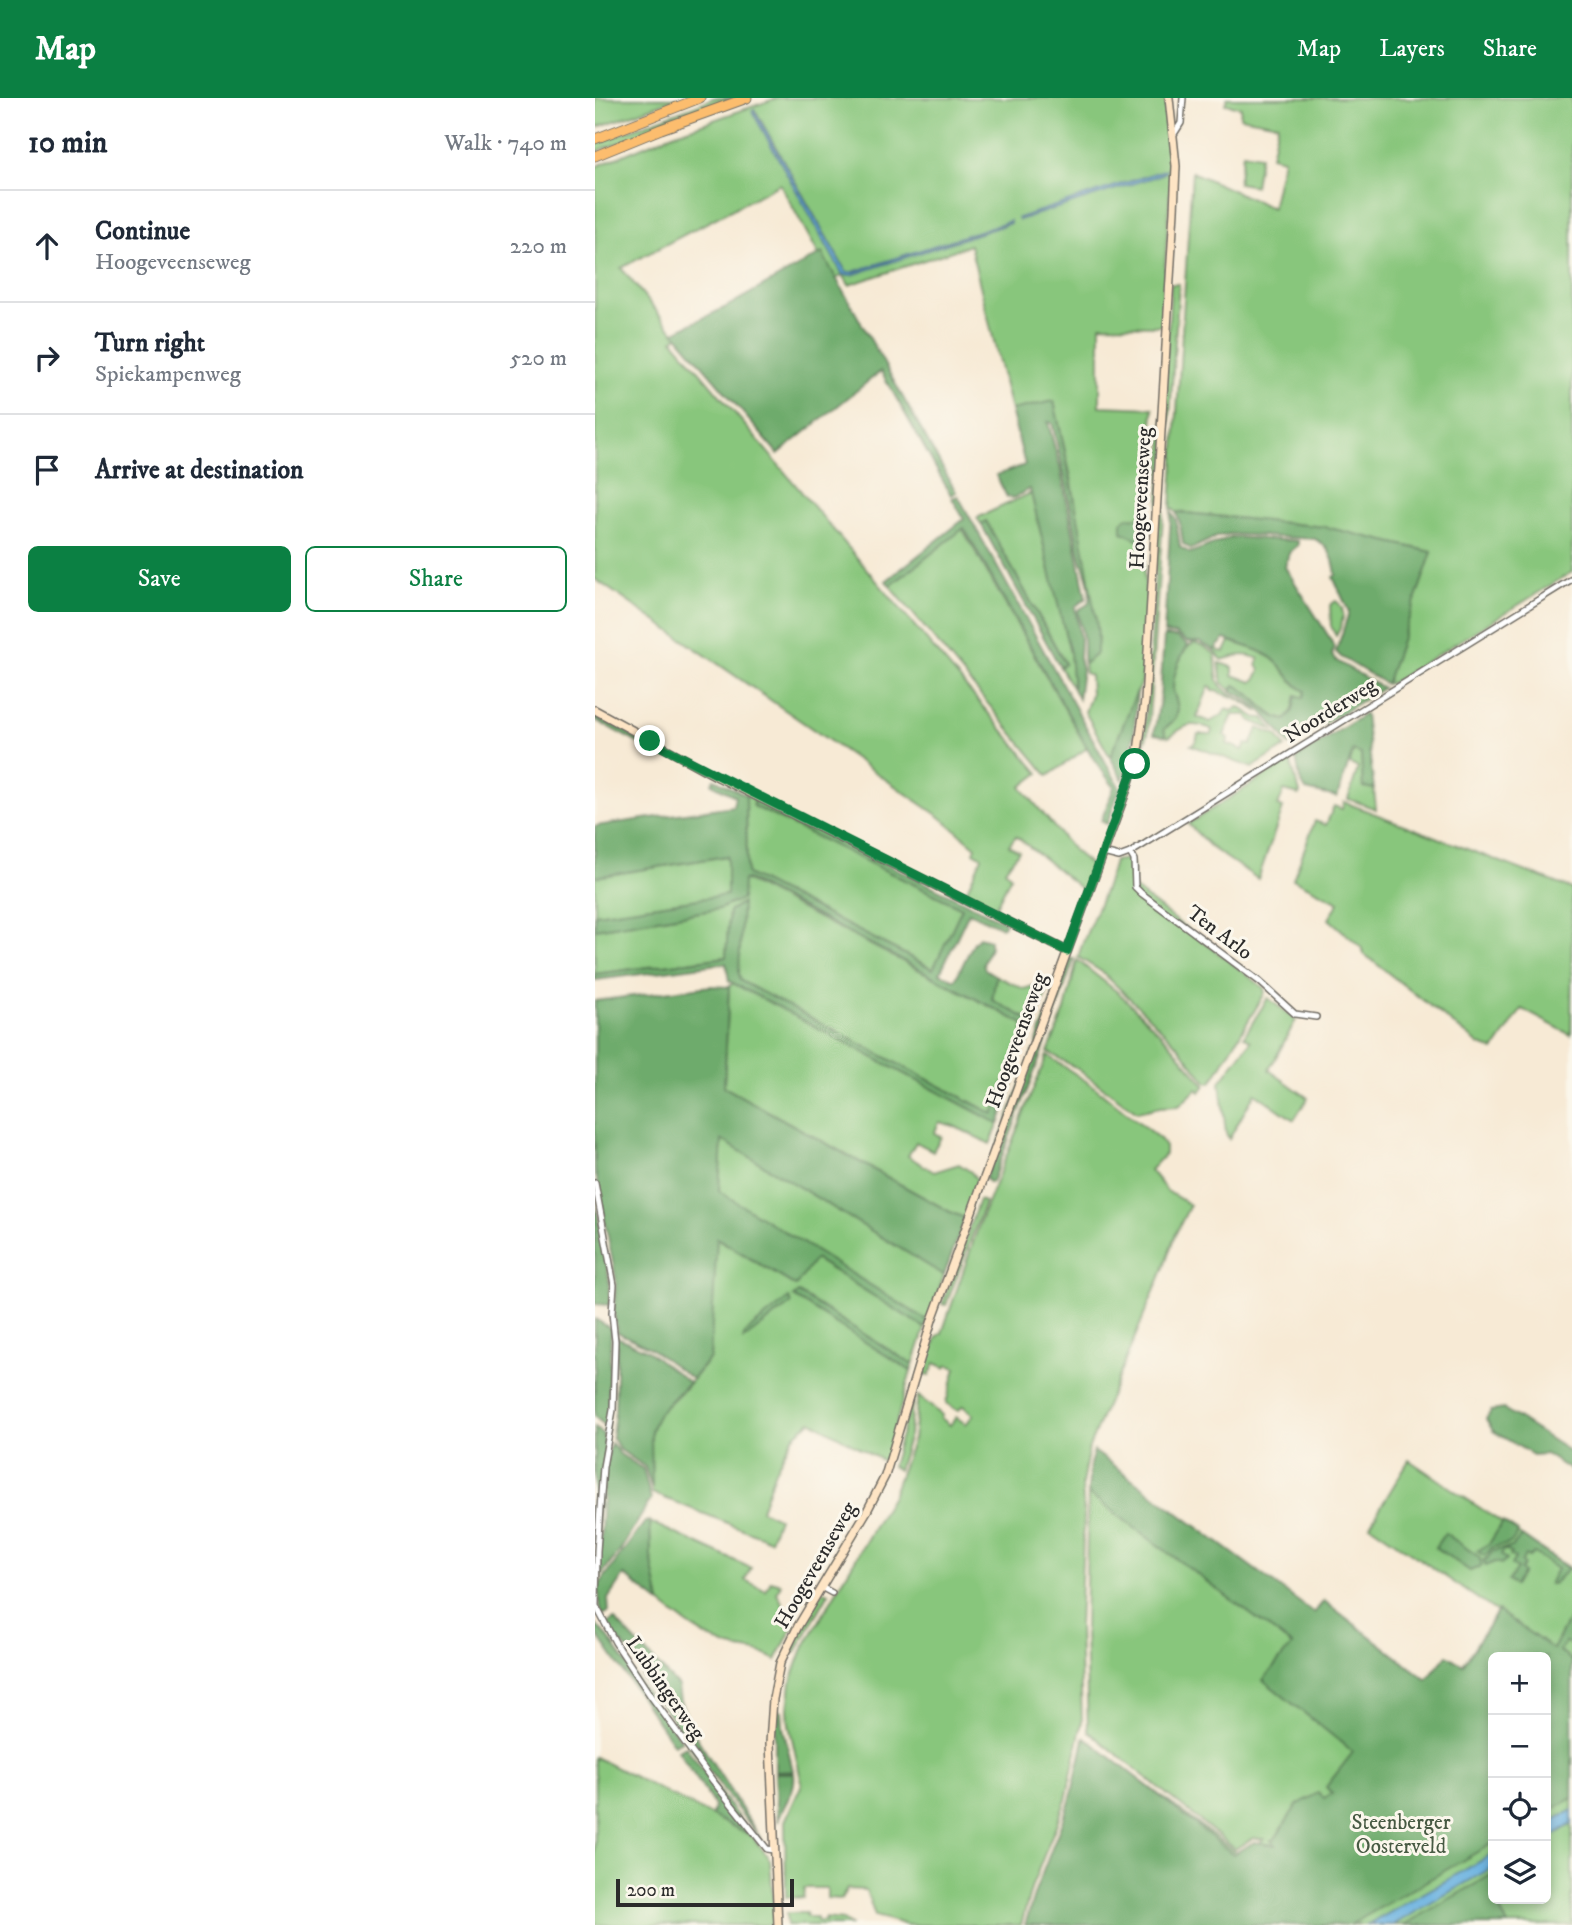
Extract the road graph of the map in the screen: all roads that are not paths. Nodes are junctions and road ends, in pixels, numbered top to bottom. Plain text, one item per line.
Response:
1 (699, 98) edge
2 (747, 98) edge
3 (1169, 98) edge
4 (1183, 98) edge
5 (1174, 134) junction
6 (595, 139) edge
7 (595, 156) edge
8 (1572, 579) edge
9 (595, 710) edge
10 (1103, 853) junction
11 (1130, 853) junction
12 (1067, 951) junction
13 (1316, 1017) dead end
14 (595, 1183) edge
15 (821, 1587) junction
16 (832, 1593) dead end
17 (774, 1850) junction
18 (778, 1925) edge

1 - 6 highway
2 - 7 highway
3 - 5 main road, Hoogeveenseweg
4 - 5 street, Hoogeveenseweg
5 - 10 main road, Hoogeveenseweg
8 - 11 street, Noorderweg
9 - 12 main road
10 - 11 street
10 - 12 main road, Hoogeveenseweg
11 - 13 street, Ten Arlo
12 - 15 main road, Hoogeveenseweg
14 - 17 street, Lubbingerweg
15 - 16 street
15 - 17 main road, Hoogeveenseweg
17 - 18 main road, Hoogeveenseweg

